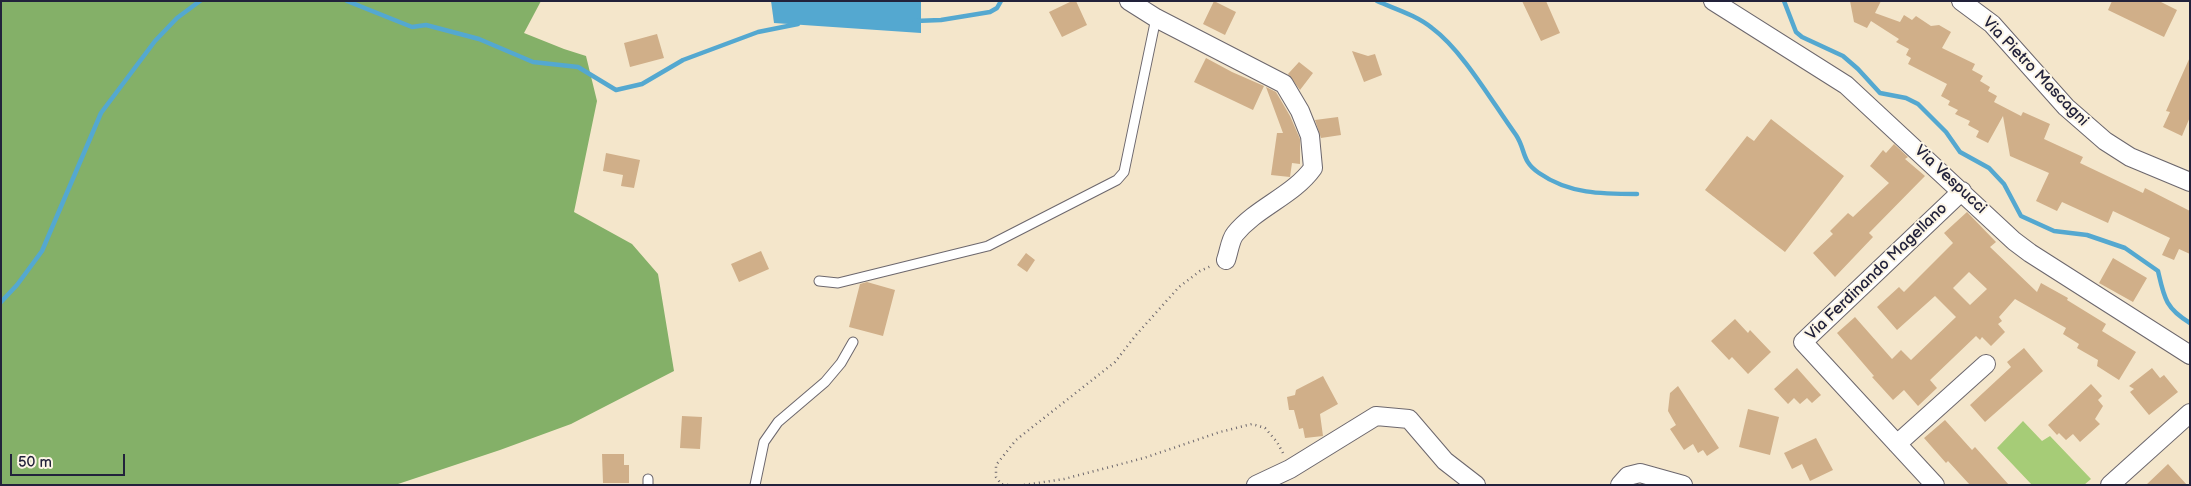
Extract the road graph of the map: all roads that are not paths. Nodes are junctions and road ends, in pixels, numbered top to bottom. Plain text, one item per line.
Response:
1 (1128, 1) edge
2 (1713, 1) edge
3 (1961, 1) edge
4 (1156, 18) junction
5 (2190, 182) edge
6 (1962, 191) junction
7 (1226, 260) road end
8 (819, 281) dead end
9 (853, 342) dead end
10 (2190, 355) edge
11 (1986, 364) dead end
12 (2190, 413) edge
13 (1898, 444) junction
14 (755, 485) edge
15 (1256, 485) edge
16 (1476, 485) edge
17 (1620, 485) edge
18 (1684, 485) edge
19 (1936, 485) edge
20 (2110, 485) edge

1 - 4 street
2 - 6 street, Via Vespucci
3 - 5 street, Via Pietro Mascagni
4 - 7 street
4 - 8 lane
6 - 10 street, Via Vespucci
6 - 13 street, Via Ferdinando Magellano
9 - 14 lane
11 - 13 street
12 - 20 street
13 - 19 street, Via Ferdinando Magellano
15 - 16 street
17 - 18 street

